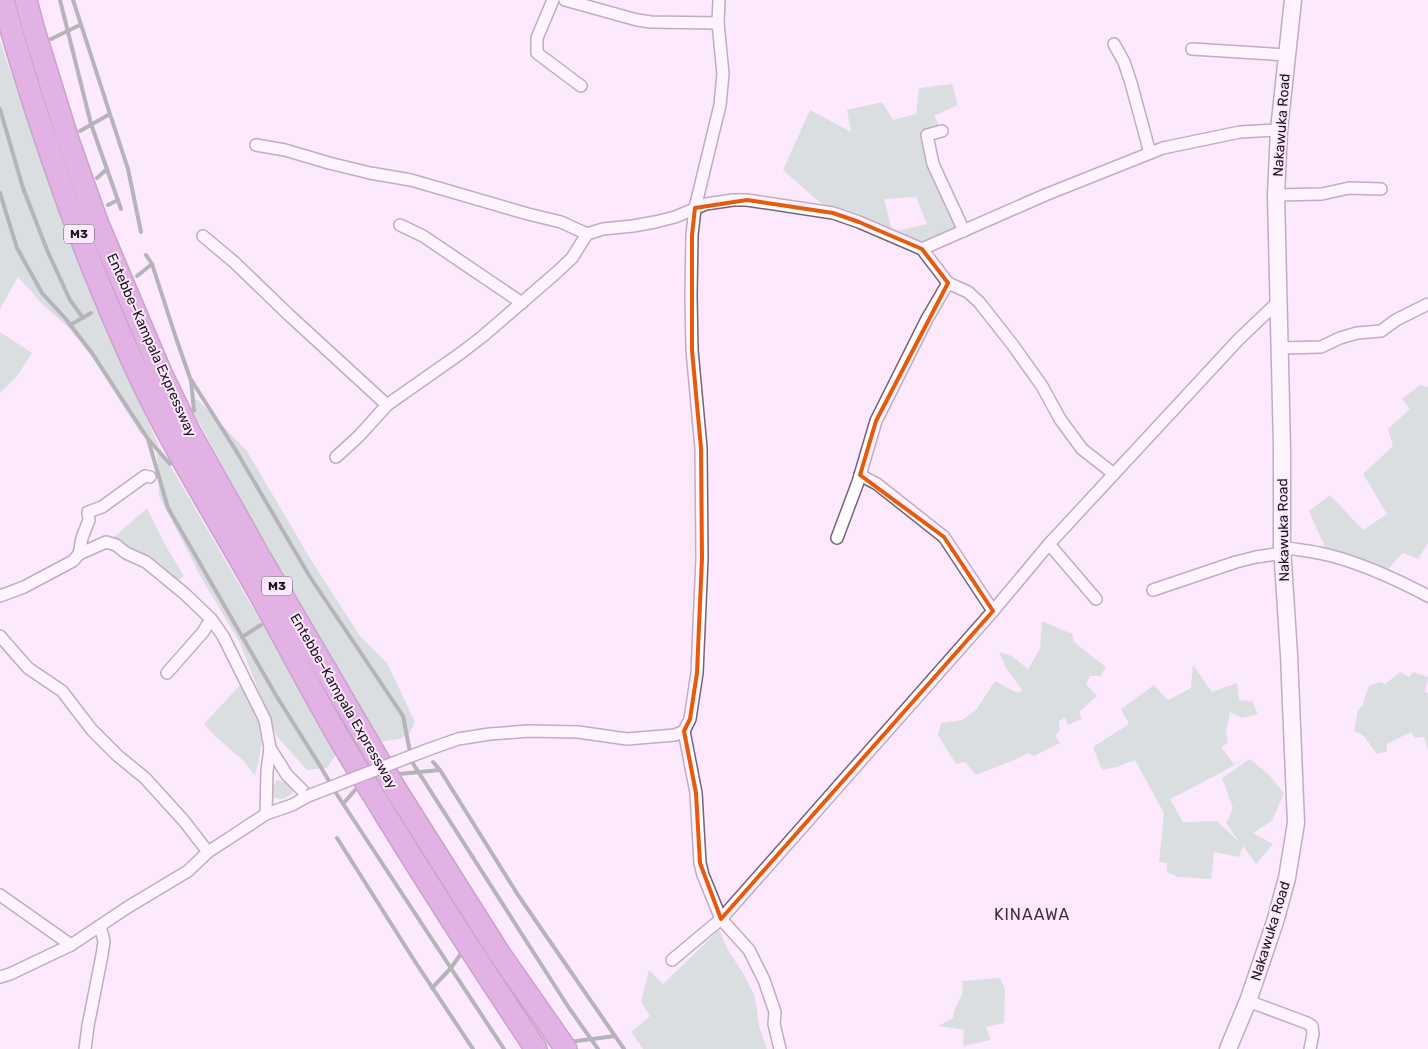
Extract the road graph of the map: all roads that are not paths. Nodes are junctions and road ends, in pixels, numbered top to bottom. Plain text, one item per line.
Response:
1 (3, 0) edge
2 (26, 0) edge
3 (553, 0) edge
4 (565, 0) edge
5 (719, 0) edge
6 (1292, 0) edge
7 (718, 23) junction
8 (1114, 44) dead end
9 (1192, 49) dead end
10 (1287, 54) junction
11 (581, 86) dead end
12 (1279, 130) junction
13 (942, 131) dead end
14 (256, 145) dead end
15 (1150, 153) junction
16 (1381, 190) dead end
17 (1276, 195) junction
18 (695, 208) junction
19 (400, 225) dead end
20 (964, 231) junction
21 (587, 234) junction
22 (203, 236) dead end
23 (922, 249) junction
24 (948, 283) junction
25 (1279, 301) junction
26 (522, 303) junction
27 (1428, 304) edge
28 (1280, 348) junction
29 (386, 405) junction
30 (336, 457) dead end
31 (1114, 474) junction
32 (860, 475) junction
33 (150, 477) dead end
34 (837, 538) dead end
35 (1049, 544) junction
36 (1282, 550) junction
37 (79, 554) junction
38 (1154, 590) dead end
39 (0, 596) edge
40 (1428, 596) edge
41 (1096, 599) dead end
42 (993, 611) junction
43 (211, 619) junction
44 (0, 636) edge
45 (167, 672) dead end
46 (684, 731) junction
47 (270, 748) junction
48 (308, 796) junction
49 (266, 814) junction
50 (208, 852) junction
51 (0, 895) edge
52 (721, 919) junction
53 (100, 926) junction
54 (72, 945) junction
55 (672, 960) dead end
56 (0, 977) edge
57 (1248, 1001) junction
58 (86, 1049) edge
59 (536, 1049) edge
60 (566, 1049) edge
61 (780, 1049) edge
62 (1228, 1049) edge
63 (1310, 1049) edge

1 - 59 highway, Entebbe–Kampala Expressway / M3
2 - 60 highway, Entebbe–Kampala Expressway / M3
3 - 11 street
4 - 7 street
5 - 7 street
6 - 10 main road, Nakawuka Road
7 - 18 street
8 - 15 street
9 - 10 street
10 - 12 main road, Nakawuka Road
12 - 15 street
12 - 17 main road, Nakawuka Road
13 - 20 street
14 - 21 street
15 - 20 street
16 - 17 street
17 - 25 main road, Nakawuka Road
18 - 21 street
18 - 23 street
18 - 46 street
19 - 26 street
20 - 23 street
21 - 26 street
22 - 29 street
23 - 24 street
24 - 31 street
24 - 32 street
25 - 28 main road, Nakawuka Road
25 - 31 street
26 - 29 street
27 - 28 street
28 - 36 main road, Nakawuka Road
29 - 30 street
31 - 35 street
32 - 34 street
32 - 42 street
33 - 37 street
35 - 41 street
35 - 42 street
36 - 38 street
36 - 40 street
36 - 57 main road, Nakawuka Road
37 - 39 street
37 - 43 street
42 - 52 street
43 - 45 street
43 - 47 street
44 - 50 street
46 - 48 street, bridge
46 - 52 street
47 - 48 street
47 - 49 street
48 - 49 street
49 - 50 street
50 - 53 street
51 - 54 street
52 - 55 street
52 - 61 street
53 - 54 street
53 - 58 street
54 - 56 street
57 - 62 main road, Nakawuka Road
57 - 63 street

